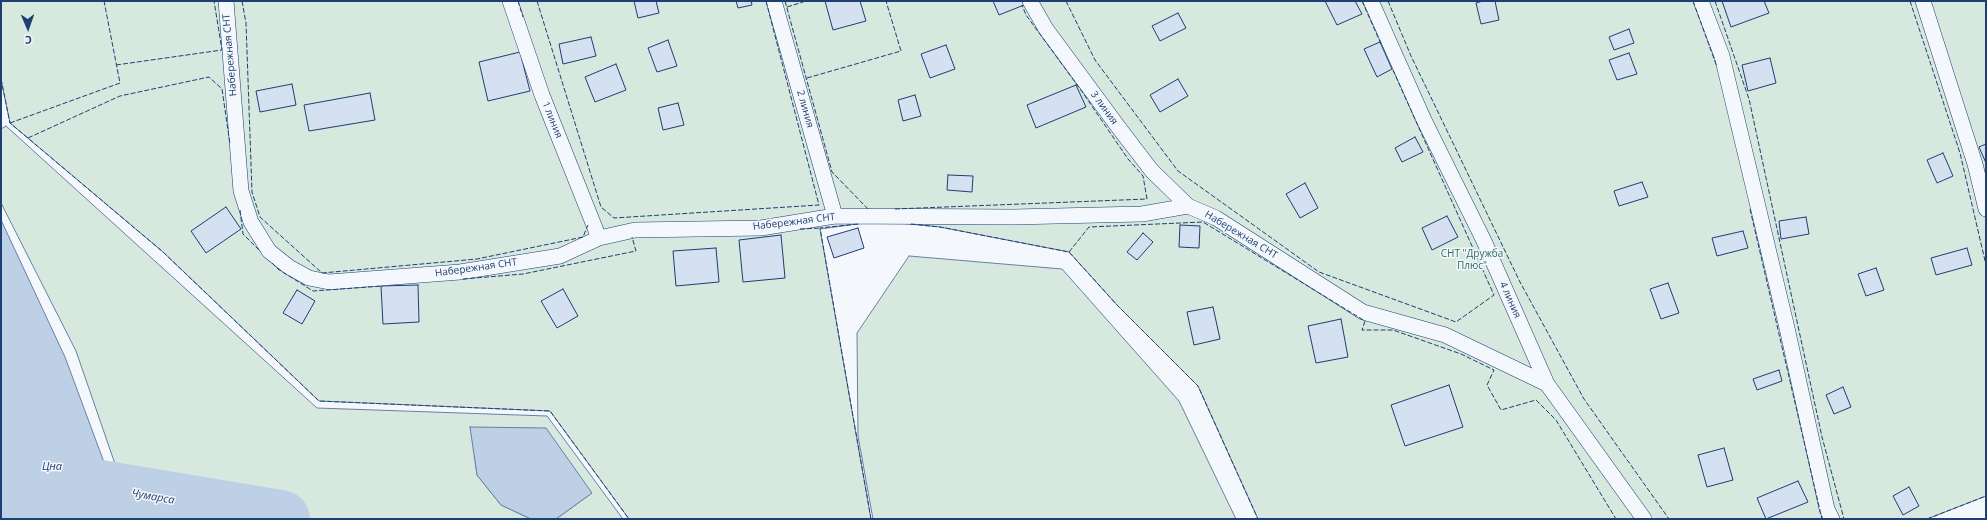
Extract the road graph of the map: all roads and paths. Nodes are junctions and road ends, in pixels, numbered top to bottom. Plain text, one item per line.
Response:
1 (226, 1) edge
2 (510, 1) edge
3 (774, 1) edge
4 (1030, 1) edge
5 (1371, 1) edge
6 (1701, 1) edge
7 (1923, 1) edge
8 (1188, 206) junction
9 (1986, 209) edge
10 (835, 216) junction
11 (599, 238) junction
12 (1547, 384) junction
13 (1644, 519) edge
14 (1832, 519) edge

1 - 11 lane, Набережная СНТ
2 - 11 lane, 1 линия
3 - 10 lane, 2 линия
4 - 8 lane, 3 линия
5 - 12 lane, 4 линия
6 - 14 lane
7 - 9 lane
8 - 10 lane, Набережная СНТ
8 - 12 lane, Набережная СНТ
10 - 11 lane, Набережная СНТ
12 - 13 lane, 4 линия

